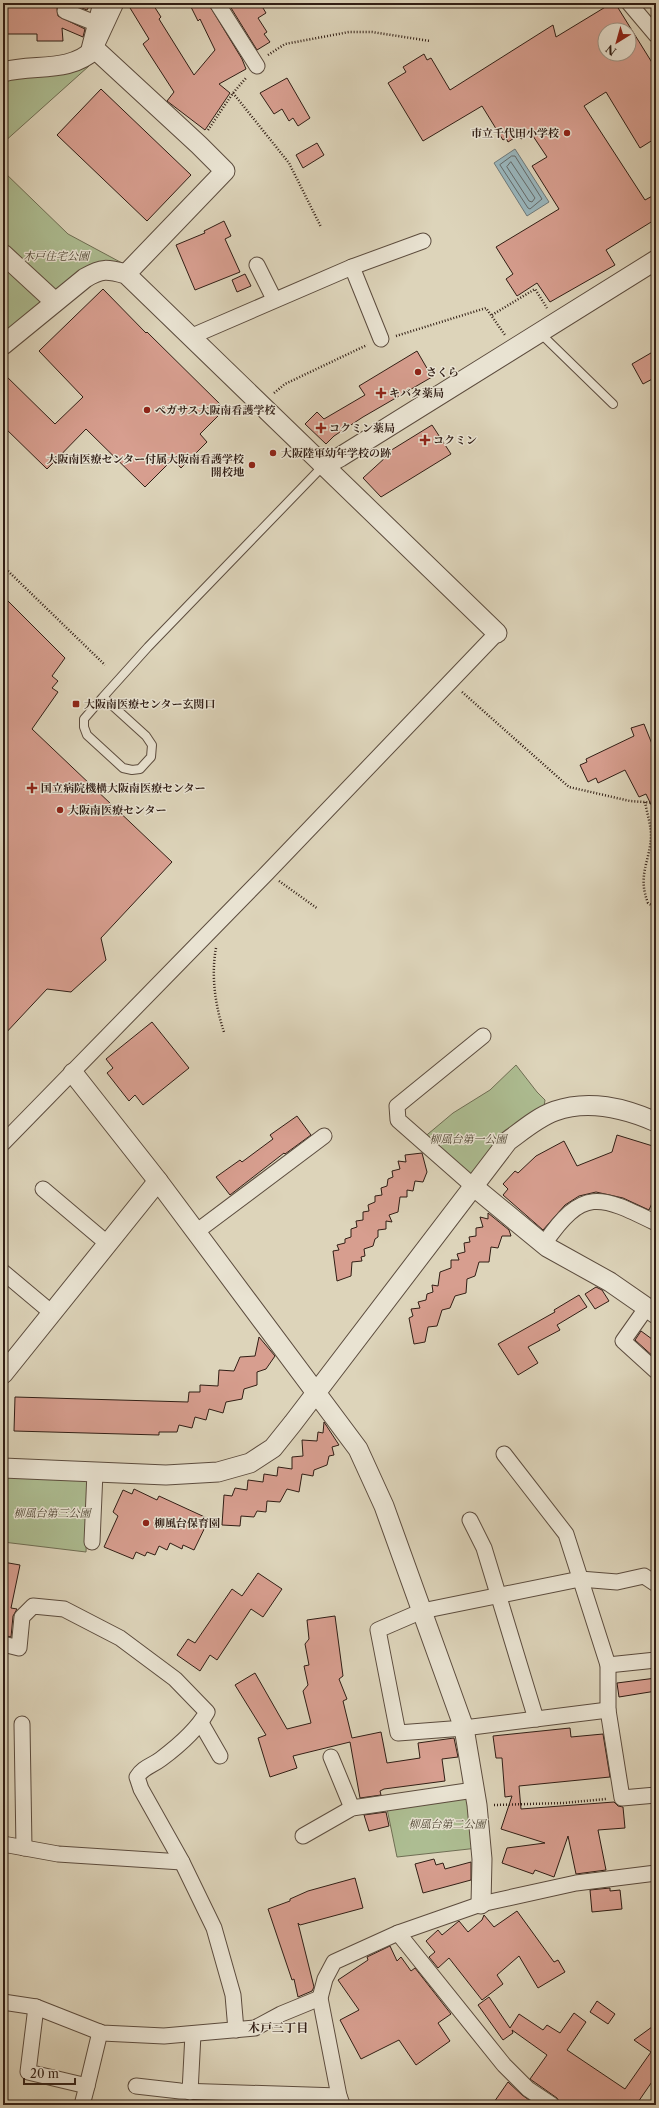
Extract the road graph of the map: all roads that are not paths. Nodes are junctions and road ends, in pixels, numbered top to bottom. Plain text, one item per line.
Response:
1 (101, 3) edge
2 (116, 3) edge
3 (217, 3) edge
4 (629, 3) edge
5 (65, 11) dead end
6 (95, 23) junction
7 (656, 35) edge
8 (91, 53) junction
9 (257, 66) road end
10 (3, 72) edge
11 (423, 241) dead end
12 (3, 254) edge
13 (656, 260) edge
14 (257, 265) dead end
15 (352, 267) junction
16 (126, 274) junction
17 (274, 299) junction
18 (55, 302) junction
19 (540, 333) junction
20 (190, 337) junction
21 (381, 339) dead end
22 (3, 345) edge
23 (614, 404) dead end
24 (323, 466) junction
25 (497, 633) joint
26 (103, 696) junction
27 (483, 1036) dead end
28 (73, 1073) junction
29 (656, 1122) edge
30 (324, 1136) dead end
31 (3, 1143) edge
32 (158, 1181) junction
33 (473, 1186) junction
34 (43, 1189) dead end
35 (656, 1223) edge
36 (196, 1232) junction
37 (108, 1244) junction
38 (544, 1244) junction
39 (3, 1272) edge
40 (651, 1310) edge
41 (52, 1313) junction
42 (656, 1371) edge
43 (3, 1374) edge
44 (317, 1392) junction
45 (504, 1454) dead end
46 (3, 1468) edge
47 (96, 1472) junction
48 (470, 1520) dead end
49 (92, 1542) dead end
50 (579, 1580) junction
51 (656, 1584) edge
52 (497, 1597) junction
53 (422, 1611) junction
54 (3, 1644) edge
55 (656, 1660) edge
56 (608, 1666) junction
57 (608, 1710) junction
58 (536, 1719) junction
59 (201, 1723) junction
60 (22, 1724) dead end
61 (464, 1728) junction
62 (220, 1756) dead end
63 (332, 1757) dead end
64 (656, 1794) edge
65 (476, 1797) junction
66 (352, 1808) junction
67 (303, 1836) dead end
68 (3, 1844) edge
69 (24, 1848) junction
70 (182, 1862) junction
71 (656, 1873) edge
72 (482, 1904) junction
73 (398, 1932) junction
74 (320, 1998) junction
75 (3, 2002) edge
76 (36, 2007) junction
77 (236, 2030) junction
78 (100, 2032) junction
79 (193, 2034) junction
80 (87, 2086) junction
81 (136, 2086) dead end
82 (190, 2092) junction
83 (341, 2100) edge
84 (82, 2105) edge
85 (552, 2105) edge

1 - 6 street
2 - 8 street
3 - 9 street
4 - 7 street
5 - 6 street
6 - 8 street
8 - 10 street
8 - 16 street
11 - 15 street
12 - 18 street
13 - 19 street
14 - 17 street
15 - 17 street
15 - 21 street
16 - 18 street
16 - 20 street
17 - 20 street
18 - 22 street
19 - 23 lane
19 - 24 street
20 - 24 street
24 - 25 street
24 - 26 lane
25 - 28 street
26 - 26 lane
27 - 33 street
28 - 31 street
28 - 32 street
29 - 33 street
30 - 36 street
32 - 36 street
32 - 37 street
33 - 38 street
33 - 44 street
34 - 37 street
35 - 38 street
36 - 44 street
37 - 41 street
38 - 40 street
39 - 41 street
40 - 42 street
41 - 43 street
44 - 47 street
44 - 53 street
45 - 50 street
46 - 47 street
47 - 49 street
48 - 52 street
50 - 51 street
50 - 52 street
50 - 56 street
52 - 53 street
52 - 58 street
53 - 61 street
53 - 61 street
54 - 59 street
55 - 56 street
56 - 57 street
57 - 58 street
57 - 64 street
58 - 61 street
59 - 62 street
59 - 70 street
60 - 69 street
61 - 65 street
63 - 66 street
65 - 66 street
65 - 72 street
66 - 67 street
68 - 69 street
69 - 70 street
70 - 77 street
71 - 72 street
72 - 73 street
73 - 74 street
73 - 85 street
74 - 77 street
74 - 83 street
75 - 76 street
76 - 78 street
76 - 80 street
77 - 79 street
78 - 79 street
78 - 80 street
79 - 82 street
80 - 84 street
81 - 82 street
82 - 83 street

